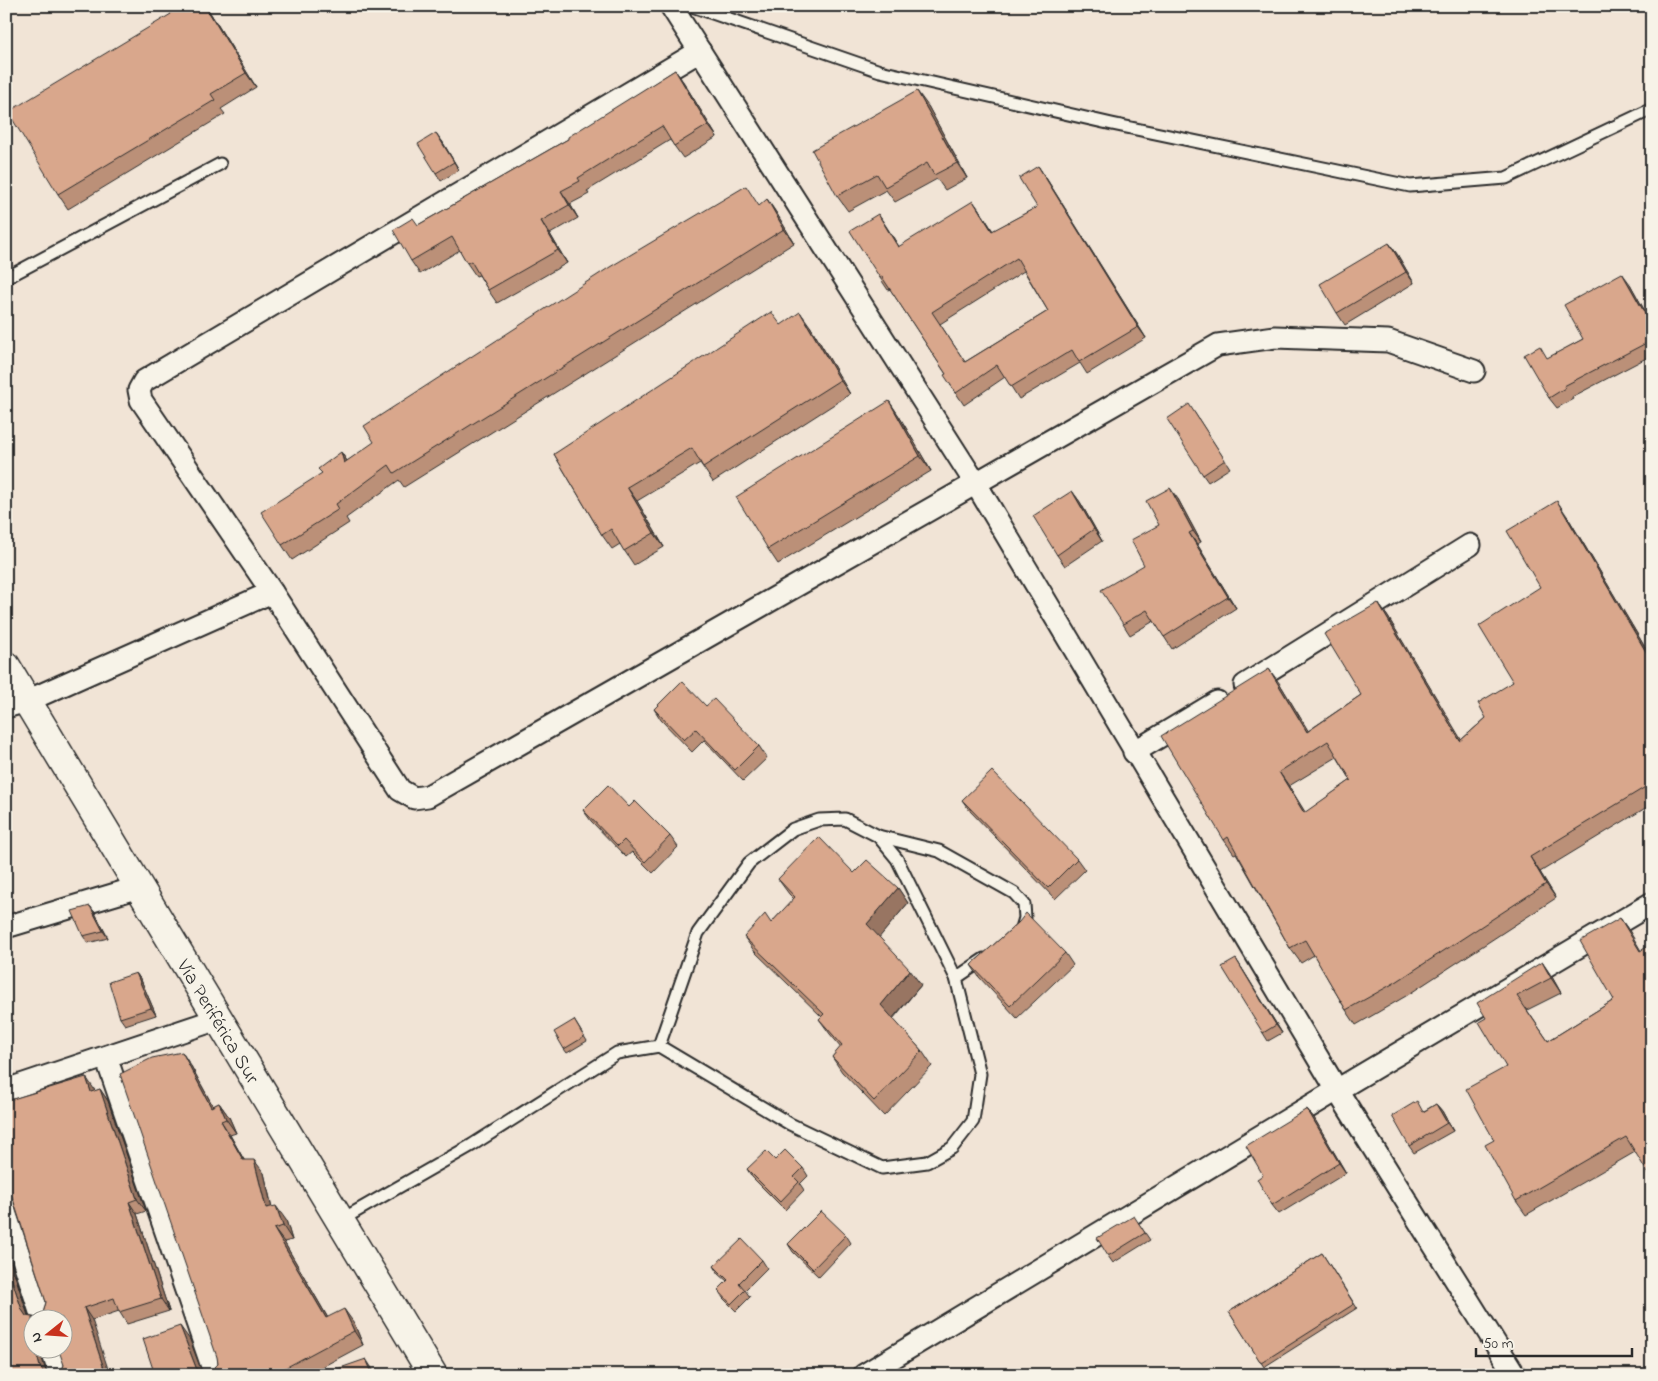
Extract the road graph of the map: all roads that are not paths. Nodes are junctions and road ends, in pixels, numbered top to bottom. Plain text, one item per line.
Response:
1 (671, 6) edge
2 (692, 6) edge
3 (700, 51) junction
4 (1652, 109) edge
5 (220, 164) dead end
6 (6, 278) edge
7 (1474, 371) dead end
8 (976, 484) junction
9 (1470, 545) dead end
10 (272, 592) junction
11 (6, 666) edge
12 (17, 704) edge
13 (1134, 752) junction
14 (878, 836) junction
15 (139, 887) junction
16 (1652, 903) edge
17 (6, 927) edge
18 (1014, 935) edge
19 (993, 953) edge
20 (956, 978) junction
21 (218, 1019) junction
22 (659, 1046) junction
23 (106, 1057) junction
24 (6, 1090) edge
25 (1336, 1090) junction
26 (6, 1206) edge
27 (341, 1220) junction
28 (11, 1237) edge
29 (38, 1308) edge
30 (54, 1358) edge
31 (60, 1375) edge
32 (215, 1375) edge
33 (433, 1375) edge
34 (864, 1375) edge
35 (1515, 1375) edge

1 - 3 street
2 - 4 lane
3 - 8 street
3 - 10 street
5 - 6 lane
7 - 8 street
8 - 10 street
8 - 13 street
9 - 13 street
10 - 12 street
11 - 12 highway, Vía Periférica Sur
12 - 15 highway, Vía Periférica Sur
13 - 25 street
14 - 18 lane
14 - 20 lane
14 - 22 lane
15 - 17 street
15 - 21 highway, Vía Periférica Sur
16 - 25 street
19 - 20 lane
20 - 22 lane
21 - 23 street
21 - 27 highway, Vía Periférica Sur
22 - 27 lane
23 - 24 street
23 - 32 street
25 - 34 street
25 - 35 street
26 - 28 street
27 - 33 highway, Vía Periférica Sur
28 - 29 street
30 - 31 street

